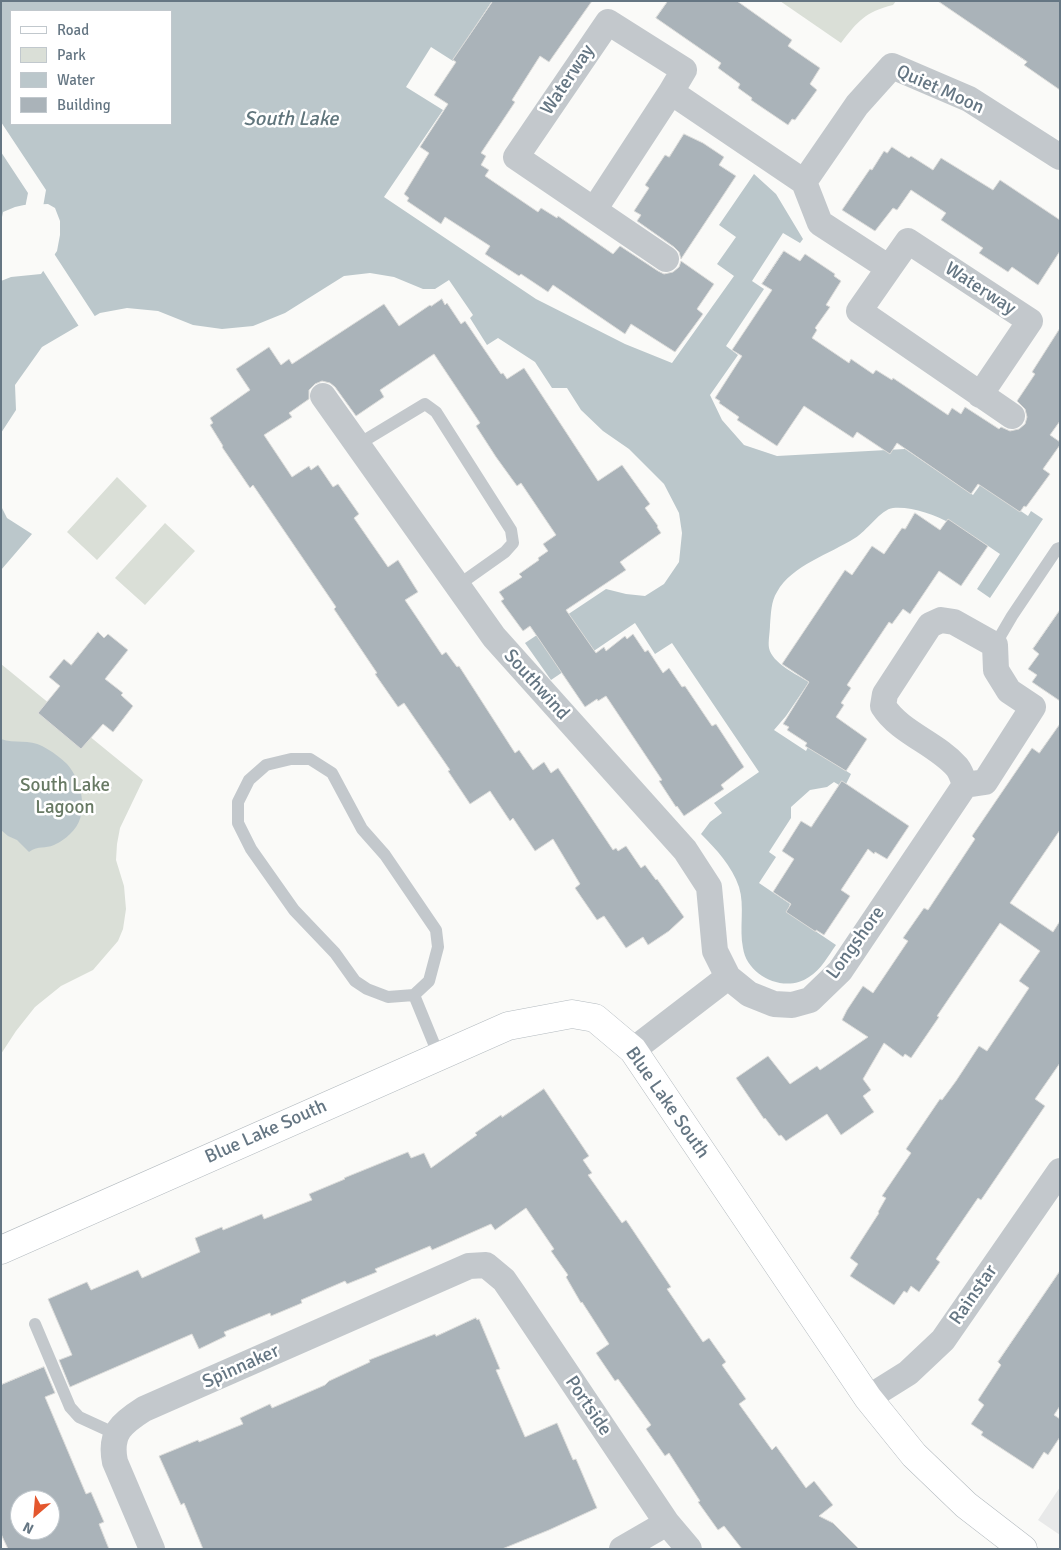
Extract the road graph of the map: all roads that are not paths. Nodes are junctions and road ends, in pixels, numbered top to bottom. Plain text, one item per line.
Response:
1 (671, 92) junction
2 (1060, 157) edge
3 (804, 182) junction
4 (594, 210) junction
5 (666, 259) dead end
6 (890, 268) junction
7 (980, 395) junction
8 (323, 396) dead end
9 (1012, 416) dead end
10 (357, 445) junction
11 (1060, 548) edge
12 (457, 586) junction
13 (995, 645) junction
14 (965, 785) junction
15 (728, 977) junction
16 (414, 995) junction
17 (633, 1050) junction
18 (439, 1056) junction
19 (1060, 1171) edge
20 (1, 1250) edge
21 (486, 1265) joint
22 (35, 1324) dead end
23 (868, 1398) junction
24 (116, 1434) junction
25 (667, 1523) junction
26 (152, 1549) edge
27 (622, 1549) edge
28 (688, 1549) edge
29 (1023, 1549) edge

1 - 3 street
1 - 4 street, Waterway
1 - 4 street, Waterway
2 - 3 street, Quiet Moon
3 - 6 street
4 - 5 street, Waterway
6 - 7 street, Waterway
6 - 7 street, Waterway
7 - 9 street, Waterway
8 - 10 street, Southwind
10 - 12 street, Southwind
10 - 12 lane
11 - 13 lane
12 - 15 street, Southwind
13 - 14 street
13 - 14 street
14 - 15 street, Longshore
15 - 17 street
16 - 16 lane
16 - 18 lane
17 - 18 street, Blue Lake South
17 - 23 street, Blue Lake South
18 - 20 street, Blue Lake South
19 - 23 street, Rainstar
21 - 24 street, Spinnaker
21 - 25 street, Portside
22 - 24 lane
23 - 29 street, Blue Lake South
24 - 26 street
25 - 27 street
25 - 28 street, Portside

